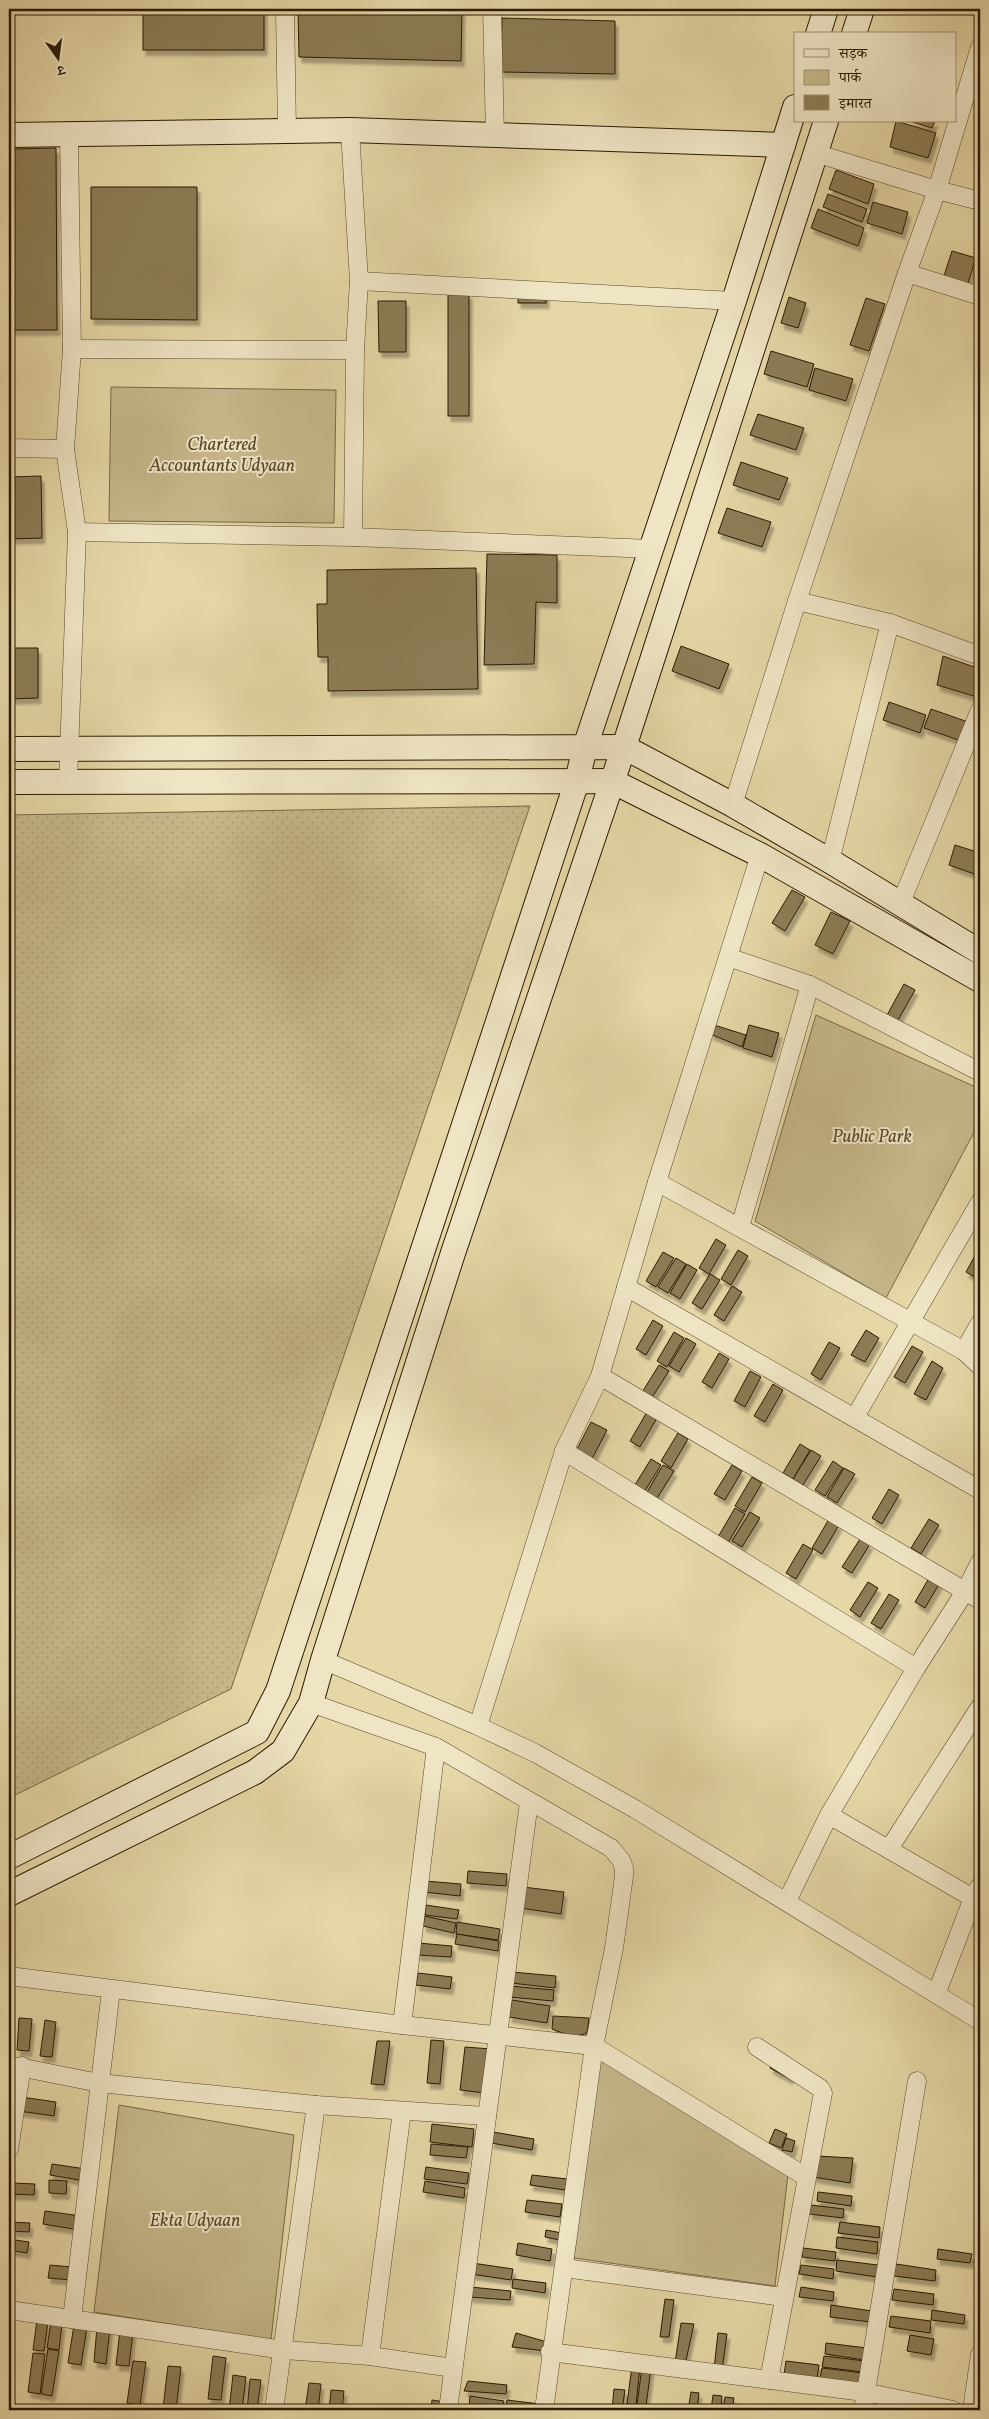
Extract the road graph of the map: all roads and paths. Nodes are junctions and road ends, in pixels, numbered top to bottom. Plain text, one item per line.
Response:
1 (285, 9) edge
2 (492, 9) edge
3 (826, 9) edge
4 (862, 9) edge
5 (819, 32) edge
6 (855, 32) edge
7 (979, 58) edge
8 (794, 110) edge
9 (826, 122) edge
10 (350, 130) junction
11 (287, 131) junction
12 (69, 134) junction
13 (9, 135) edge
14 (495, 135) junction
15 (783, 145) junction
16 (815, 153) junction
17 (938, 190) junction
18 (980, 201) edge
19 (907, 273) junction
20 (359, 281) junction
21 (980, 296) edge
22 (734, 301) junction
23 (72, 349) junction
24 (355, 350) junction
25 (9, 448) edge
26 (65, 449) junction
27 (77, 532) junction
28 (353, 536) junction
29 (652, 549) junction
30 (798, 601) junction
31 (890, 623) junction
32 (980, 656) edge
33 (980, 710) edge
34 (585, 747) junction
35 (624, 747) junction
36 (69, 748) junction
37 (9, 749) edge
38 (577, 781) junction
39 (612, 781) junction
40 (9, 782) edge
41 (68, 782) junction
42 (733, 805) junction
43 (760, 854) junction
44 (830, 861) junction
45 (900, 905) junction
46 (980, 952) edge
47 (728, 957) junction
48 (980, 980) edge
49 (810, 985) junction
50 (980, 1072) edge
51 (657, 1182) junction
52 (980, 1202) edge
53 (740, 1227) junction
54 (626, 1287) junction
55 (909, 1322) junction
56 (980, 1323) edge
57 (964, 1352) junction
58 (980, 1366) edge
59 (600, 1376) junction
60 (855, 1417) junction
61 (564, 1451) junction
62 (980, 1490) edge
63 (980, 1562) edge
64 (973, 1595) edge
65 (322, 1660) junction
66 (916, 1668) junction
67 (311, 1702) junction
68 (980, 1707) edge
69 (478, 1726) junction
70 (436, 1747) junction
71 (529, 1802) junction
72 (829, 1815) junction
73 (889, 1849) junction
74 (9, 1857) edge
75 (977, 1892) edge
76 (9, 1894) edge
77 (787, 1901) junction
78 (9, 1976) edge
79 (111, 1990) junction
80 (937, 1992) junction
81 (980, 2021) edge
82 (402, 2026) junction
83 (498, 2036) junction
84 (594, 2046) junction
85 (757, 2047) dead end
86 (15, 2065) edge
87 (917, 2081) dead end
88 (99, 2083) junction
89 (316, 2105) junction
90 (402, 2110) junction
91 (486, 2116) junction
92 (9, 2149) edge
93 (806, 2177) junction
94 (564, 2268) junction
95 (784, 2297) junction
96 (9, 2310) edge
97 (72, 2319) junction
98 (284, 2350) junction
99 (550, 2352) junction
100 (980, 2354) edge
101 (370, 2356) junction
102 (453, 2368) junction
103 (769, 2380) junction
104 (864, 2392) junction
105 (274, 2410) edge
106 (448, 2410) edge
107 (544, 2410) edge
108 (863, 2410) edge
109 (953, 2410) edge
110 (972, 2410) edge

1 - 11 street
2 - 14 street
3 - 5 main road
4 - 6 main road
7 - 17 street
8 - 15 main road
9 - 16 main road
10 - 11 main road
10 - 14 main road
10 - 20 street
11 - 12 main road
12 - 13 main road
12 - 23 street
14 - 15 main road
15 - 22 main road
16 - 17 street
16 - 35 main road
17 - 18 street
17 - 19 street
19 - 21 street
19 - 30 street
20 - 22 street
20 - 24 street
22 - 29 main road
23 - 24 street
23 - 26 street
24 - 28 street
25 - 26 street
26 - 27 street
27 - 28 street
27 - 36 street
28 - 29 street
29 - 34 main road
30 - 31 street
30 - 42 street
31 - 32 street
31 - 44 street
33 - 45 street
34 - 35 main road
34 - 36 main road
34 - 38 main road
35 - 39 main road
35 - 42 main road
36 - 37 main road
36 - 41 street
38 - 39 main road
38 - 41 main road
38 - 74 main road
39 - 43 main road
39 - 65 main road
40 - 41 main road
42 - 44 main road
43 - 47 street
43 - 48 main road
44 - 45 main road
45 - 46 main road
47 - 49 street
47 - 51 street
49 - 50 street
49 - 53 street
51 - 53 street
51 - 54 street
52 - 55 street
53 - 55 street
54 - 59 street
54 - 60 street
55 - 57 street
55 - 60 street
56 - 57 street
57 - 58 street
59 - 61 street
59 - 64 street
60 - 62 street
61 - 66 street
61 - 69 street
63 - 64 street
64 - 66 street
65 - 67 main road
65 - 69 street
66 - 72 street
67 - 70 street
67 - 76 main road
68 - 73 street
69 - 77 street
70 - 71 street
70 - 82 street
71 - 83 street
71 - 84 street
72 - 73 street
72 - 77 street
73 - 75 street
75 - 80 street
77 - 80 street
78 - 79 street
79 - 82 street
79 - 88 street
80 - 81 street
82 - 83 street
83 - 84 street
83 - 91 street
84 - 93 street
84 - 94 street
85 - 93 street
86 - 88 street
86 - 92 street
87 - 104 street
88 - 89 street
88 - 97 street
89 - 90 street
89 - 98 street
90 - 91 street
90 - 101 street
91 - 102 street
93 - 95 street
94 - 95 street
94 - 99 street
95 - 103 street
96 - 97 street
97 - 98 street
98 - 101 street
98 - 105 street
99 - 103 street
99 - 107 street
100 - 110 street
101 - 102 street
102 - 106 street
103 - 104 street
104 - 108 street
104 - 109 street

